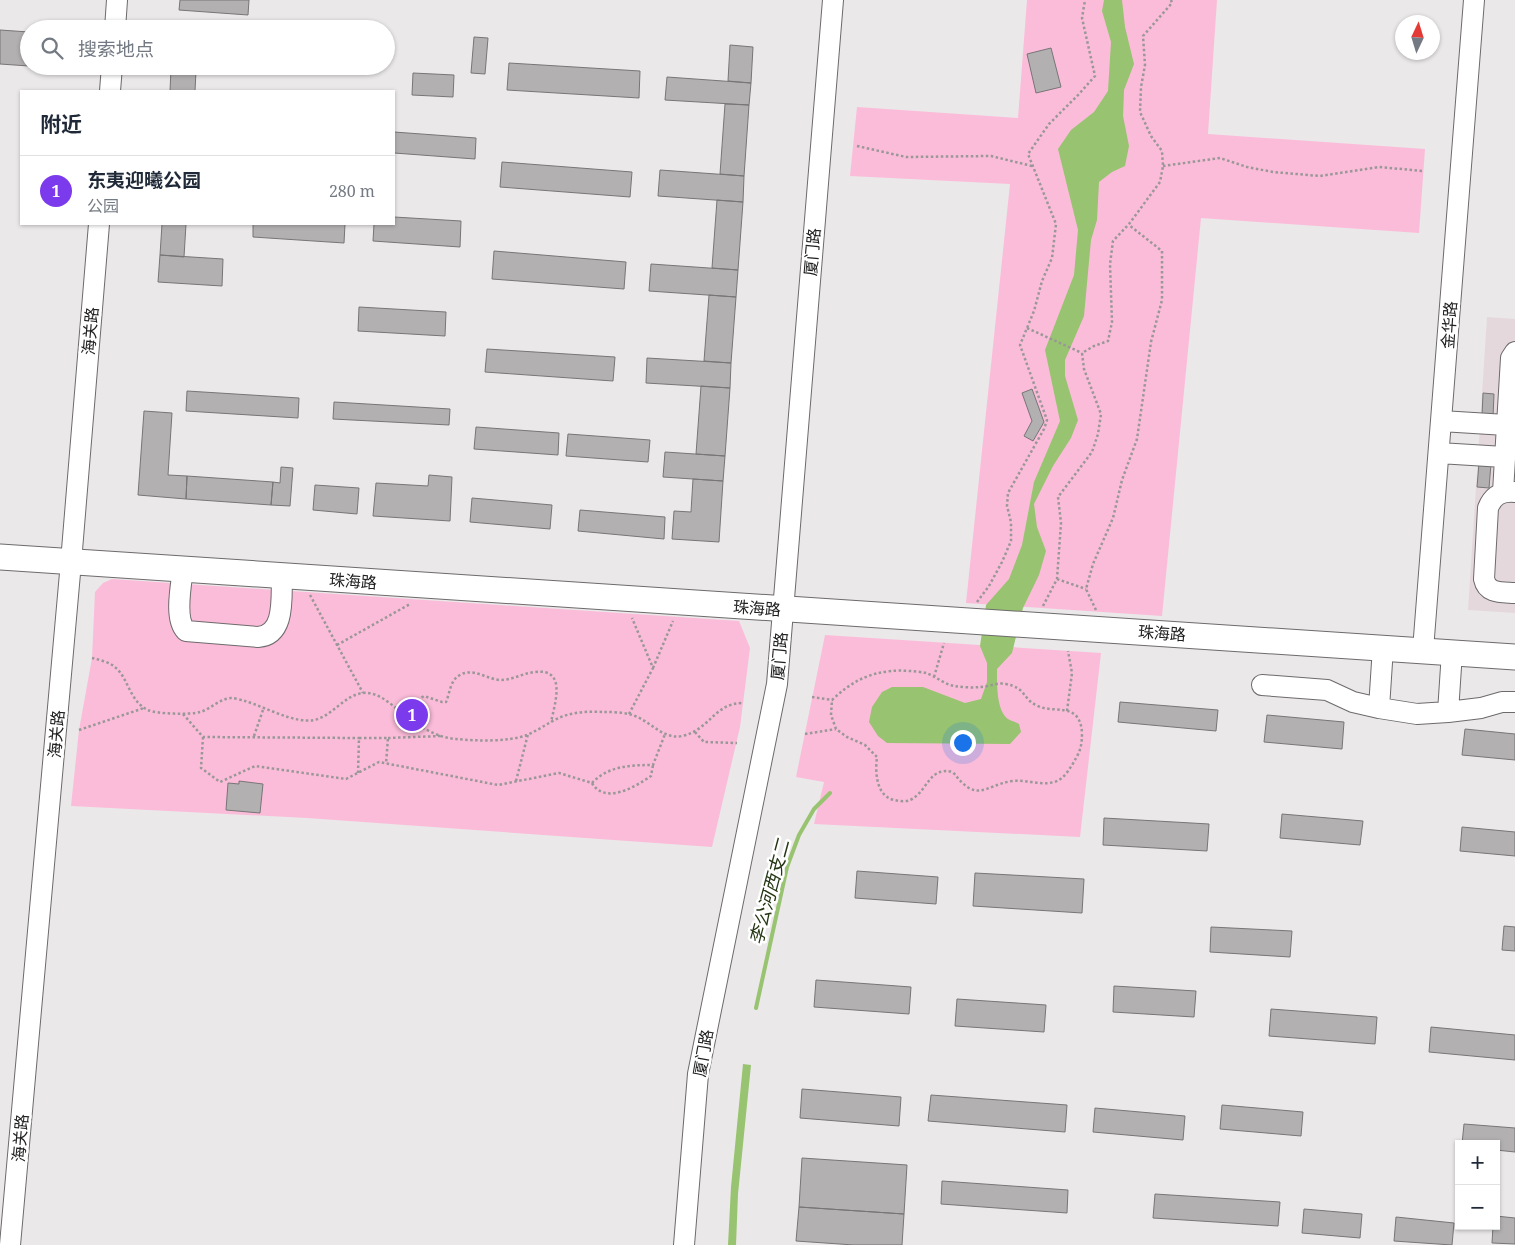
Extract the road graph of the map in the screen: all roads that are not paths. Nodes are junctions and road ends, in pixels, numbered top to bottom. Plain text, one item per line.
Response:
1 (118, 0) edge
2 (833, 0) edge
3 (1474, 0) edge
4 (116, 20) edge
5 (111, 75) edge
6 (110, 90) edge
7 (99, 225) edge
8 (1515, 352) edge
9 (1512, 381) edge
10 (1441, 421) junction
11 (1506, 425) junction
12 (1439, 453) junction
13 (1504, 457) junction
14 (1509, 492) edge
15 (0, 557) edge
16 (71, 562) junction
17 (183, 569) junction
18 (282, 576) junction
19 (1515, 593) edge
20 (783, 610) junction
21 (1383, 647) junction
22 (1423, 650) junction
23 (1452, 652) junction
24 (1515, 657) edge
25 (1262, 685) dead end
26 (1515, 702) edge
27 (1379, 708) junction
28 (1448, 712) junction
29 (10, 1245) edge
30 (684, 1245) edge

1 - 4 street
2 - 20 street, 厦门路
3 - 10 street, 金华路
5 - 6 street
7 - 16 street, 海关路
8 - 9 street
9 - 11 street
10 - 11 street
10 - 12 street, 金华路
11 - 13 street
12 - 13 street
12 - 22 street, 金华路
13 - 14 street
14 - 19 street
15 - 16 main road, 珠海路
16 - 17 main road, 珠海路
16 - 29 street, 海关路
17 - 18 main road, 珠海路
17 - 18 street
18 - 20 main road, 珠海路
20 - 21 main road, 珠海路
20 - 30 street, 厦门路
21 - 22 main road, 珠海路
21 - 27 street
22 - 23 main road, 珠海路
23 - 24 main road, 珠海路
23 - 28 street
25 - 27 street
26 - 28 street
27 - 28 street

